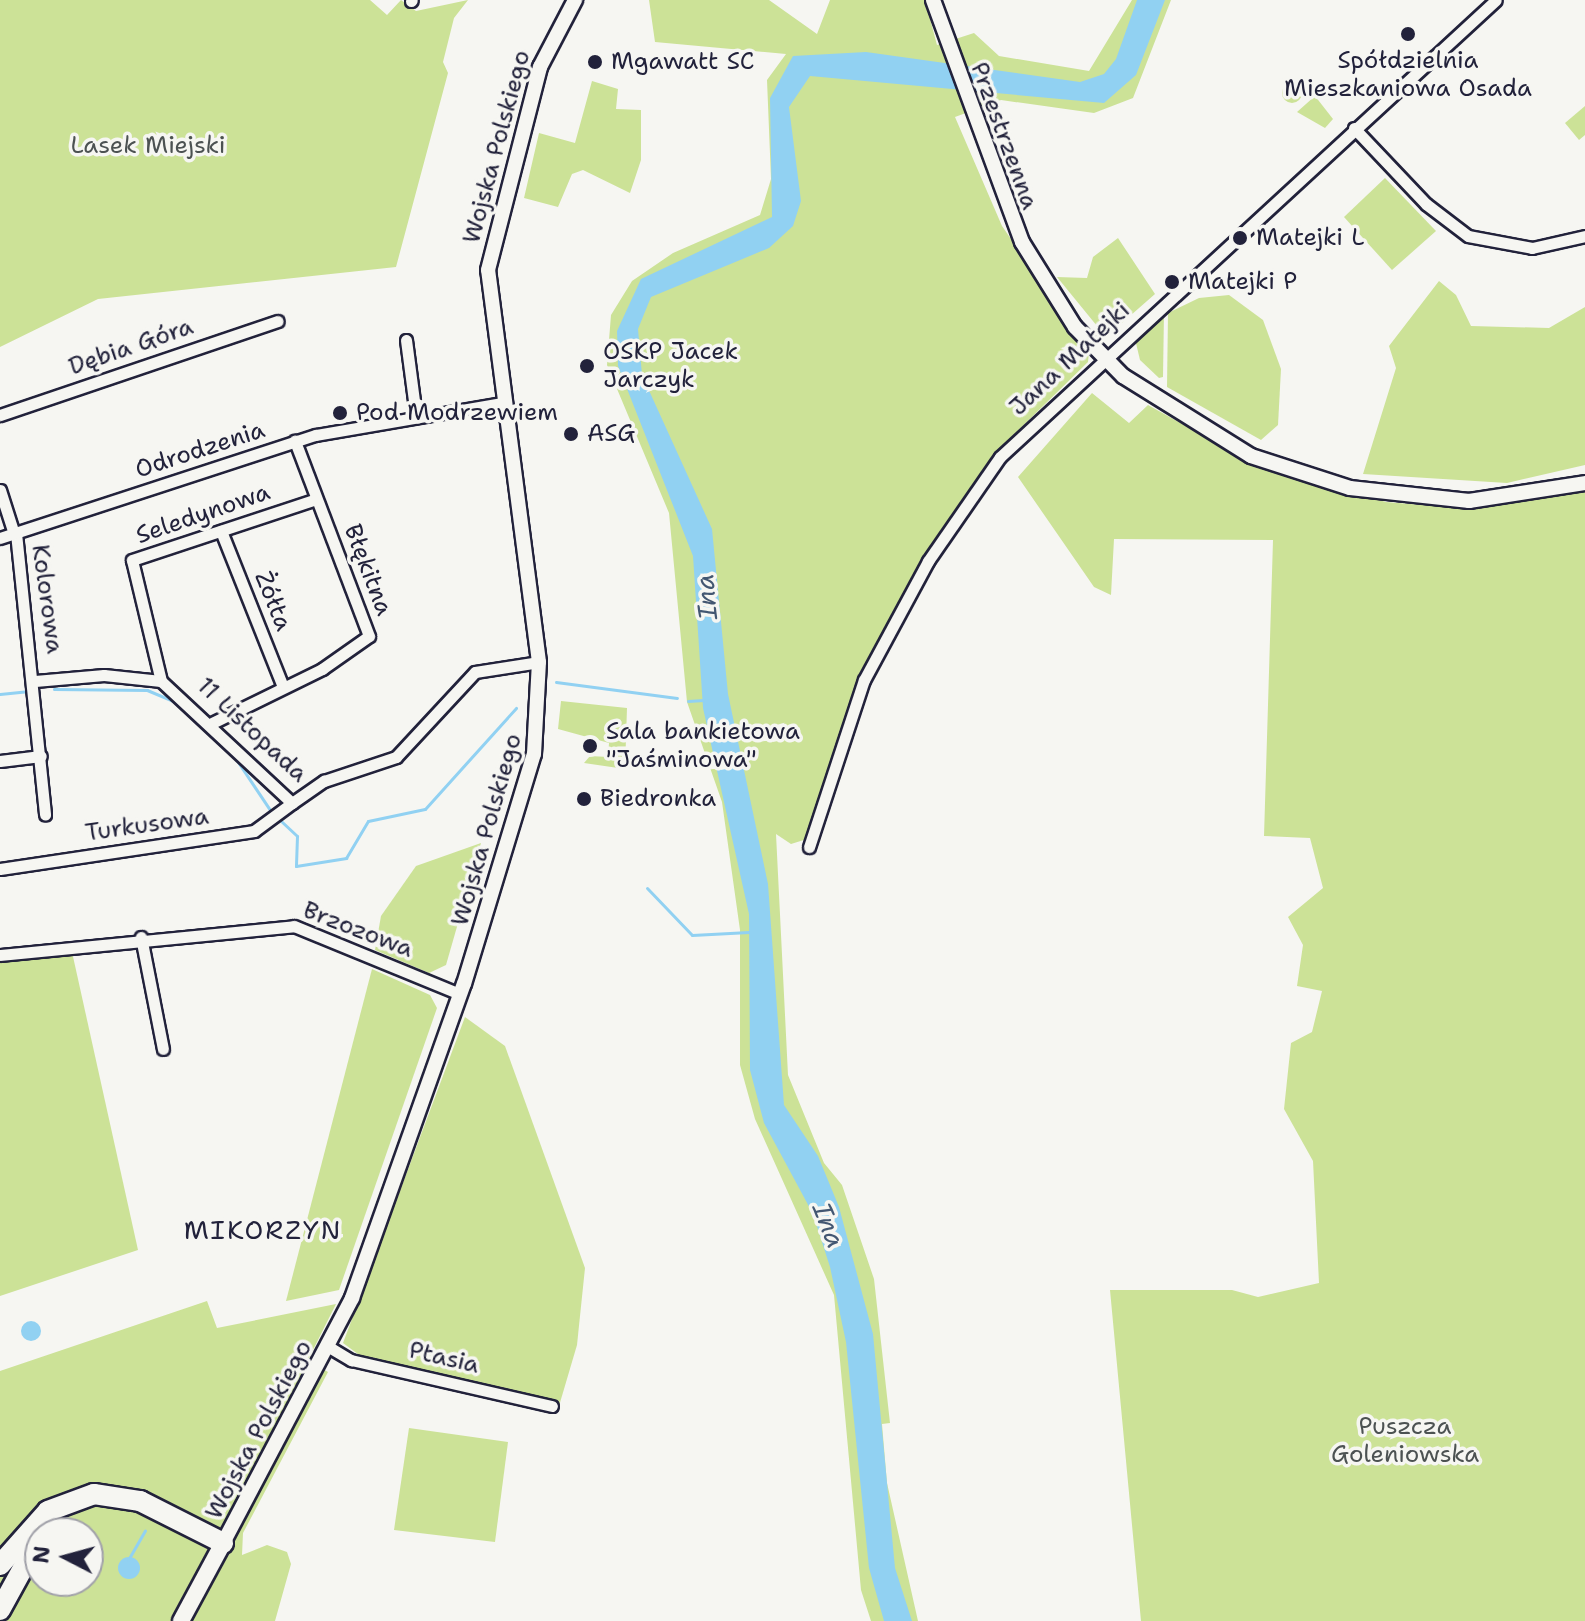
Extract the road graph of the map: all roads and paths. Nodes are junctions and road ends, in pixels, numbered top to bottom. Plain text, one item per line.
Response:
1 (575, 0) edge
2 (933, 0) edge
3 (1496, 0) edge
4 (1354, 128) junction
5 (1585, 236) edge
6 (277, 321) dead end
7 (406, 340) dead end
8 (1105, 354) junction
9 (501, 403) junction
10 (0, 415) edge
11 (416, 416) junction
12 (295, 441) junction
13 (1585, 483) edge
14 (0, 490) edge
15 (316, 499) junction
16 (221, 531) junction
17 (15, 533) junction
18 (0, 538) edge
19 (539, 662) junction
20 (35, 681) junction
21 (161, 681) junction
22 (283, 687) junction
23 (212, 723) junction
24 (41, 756) junction
25 (0, 761) edge
26 (292, 803) junction
27 (45, 815) dead end
28 (809, 847) dead end
29 (0, 869) edge
30 (141, 937) junction
31 (0, 955) edge
32 (460, 994) junction
33 (163, 1049) dead end
34 (329, 1347) junction
35 (552, 1406) dead end
36 (70, 1517) edge
37 (220, 1550) junction
38 (0, 1565) edge
39 (24, 1567) edge
40 (0, 1610) edge
41 (181, 1621) edge

1 - 9 street, Wojska Polskiego
2 - 8 street, Przestrzenna
3 - 4 street, Jana Matejki
4 - 5 street
4 - 8 street, Jana Matejki
6 - 10 street, Dębia Góra
7 - 11 street
8 - 13 street, Przestrzenna
8 - 28 street, Jana Matejki
9 - 11 street, Odrodzenia
9 - 19 street, Wojska Polskiego
11 - 12 street, Odrodzenia
12 - 15 street, Błękitna
12 - 17 street, Odrodzenia
14 - 17 street
15 - 16 street, Seledynowa
15 - 22 street, Błękitna
16 - 21 street, Seledynowa
16 - 22 street, Żółta
17 - 18 street, Odrodzenia
17 - 20 street, Kolorowa
19 - 26 street, 11 Listopada
19 - 32 street, Wojska Polskiego
20 - 21 street, 11 Listopada
20 - 24 street, Kolorowa
21 - 23 street, 11 Listopada
22 - 23 street, Błękitna
23 - 26 street, 11 Listopada
24 - 25 street
24 - 27 street, Kolorowa
26 - 29 street, Turkusowa
30 - 31 street, Brzozowa
30 - 32 street, Brzozowa
30 - 33 street
32 - 34 street, Wojska Polskiego
34 - 35 street, Ptasia
34 - 37 street, Wojska Polskiego
36 - 37 highway
37 - 38 highway
37 - 41 main road
39 - 40 highway

